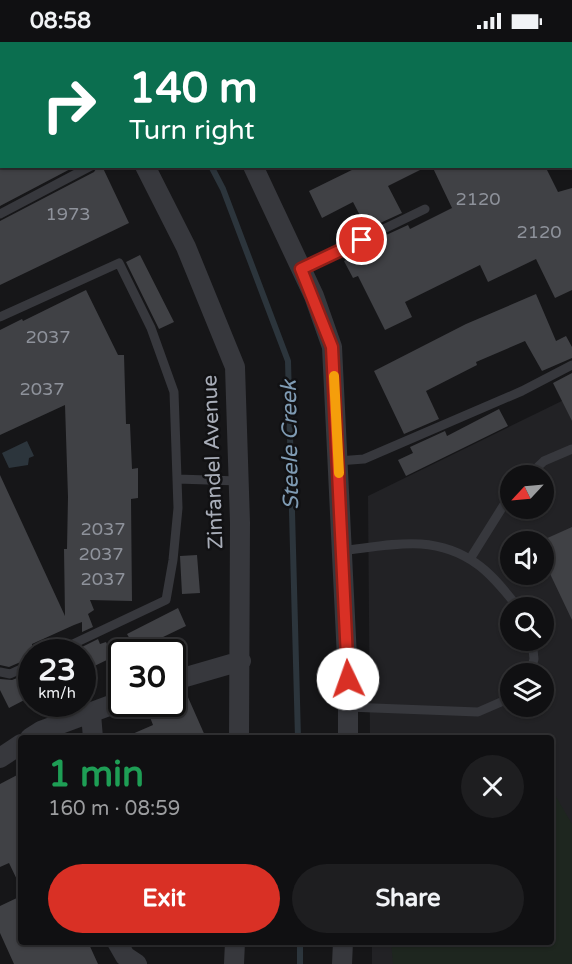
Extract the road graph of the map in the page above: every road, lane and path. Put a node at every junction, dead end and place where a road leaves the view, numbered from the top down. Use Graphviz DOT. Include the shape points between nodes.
graph roads {
  1 [pos="87,168"];
  2 [pos="146,168"];
  3 [pos="254,168"];
  4 [pos="424,210"];
  5 [pos="0,214"];
  6 [pos="301,269"];
  7 [pos="0,317"];
  8 [pos="572,365"];
  9 [pos="572,449"];
  10 [pos="338,461"];
  11 [pos="540,465"];
  12 [pos="177,479"];
  13 [pos="239,481"];
  14 [pos="500,511"];
  15 [pos="342,551"];
  16 [pos="470,559"];
  17 [pos="509,597"];
  18 [pos="84,639"];
  19 [pos="241,661"];
  20 [pos="18,670"];
  21 [pos="0,672"];
  22 [pos="186,677"];
  23 [pos="500,702"];
  24 [pos="348,707"];
  25 [pos="82,717"];
  26 [pos="91,717"];
  27 [pos="34,735"];
  28 [pos="93,735"];
  29 [pos="239,735"];
  30 [pos="348,735"];
  31 [pos="18,746"];
  32 [pos="0,758"];
  33 [pos="119,945"];
  34 [pos="235,945"];
  35 [pos="343,945"];
  36 [pos="137,964"];
  37 [pos="234,964"];
  38 [pos="342,964"];
  1 -- 5 [label="lane"];
  2 -- 13 [label="street, Zinfandel Avenue" via="186,247 235,367"];
  3 -- 6 [label="street"];
  4 -- 6 [label="lane"];
  6 -- 10 [label="street" via="332,347"];
  7 -- 12 [label="lane" via="119,263 151,328 174,392"];
  8 -- 10 [label="lane" via="522,392 364,459"];
  9 -- 11 [label="lane"];
  10 -- 15 [label="street"];
  12 -- 13 [label="lane"];
  12 -- 18 [label="lane" via="178,508 166,600"];
  13 -- 19 [label="street, Zinfandel Avenue"];
  14 -- 16 [label="lane"];
  15 -- 16 [label="lane" via="408,542 444,545"];
  15 -- 24 [label="street"];
  16 -- 17 [label="lane"];
  19 -- 22 [label="street"];
  19 -- 29 [label="street, Zinfandel Avenue"];
  20 -- 21 [label="lane"];
  23 -- 24 [label="lane" via="478,712"];
  24 -- 30 [label="street"];
  25 -- 27 [label="street"];
  26 -- 28 [label="street"];
  31 -- 32 [label="street"];
  33 -- 36 [label="street" via="125,956"];
  34 -- 37 [label="street"];
  35 -- 38 [label="street"];
}
